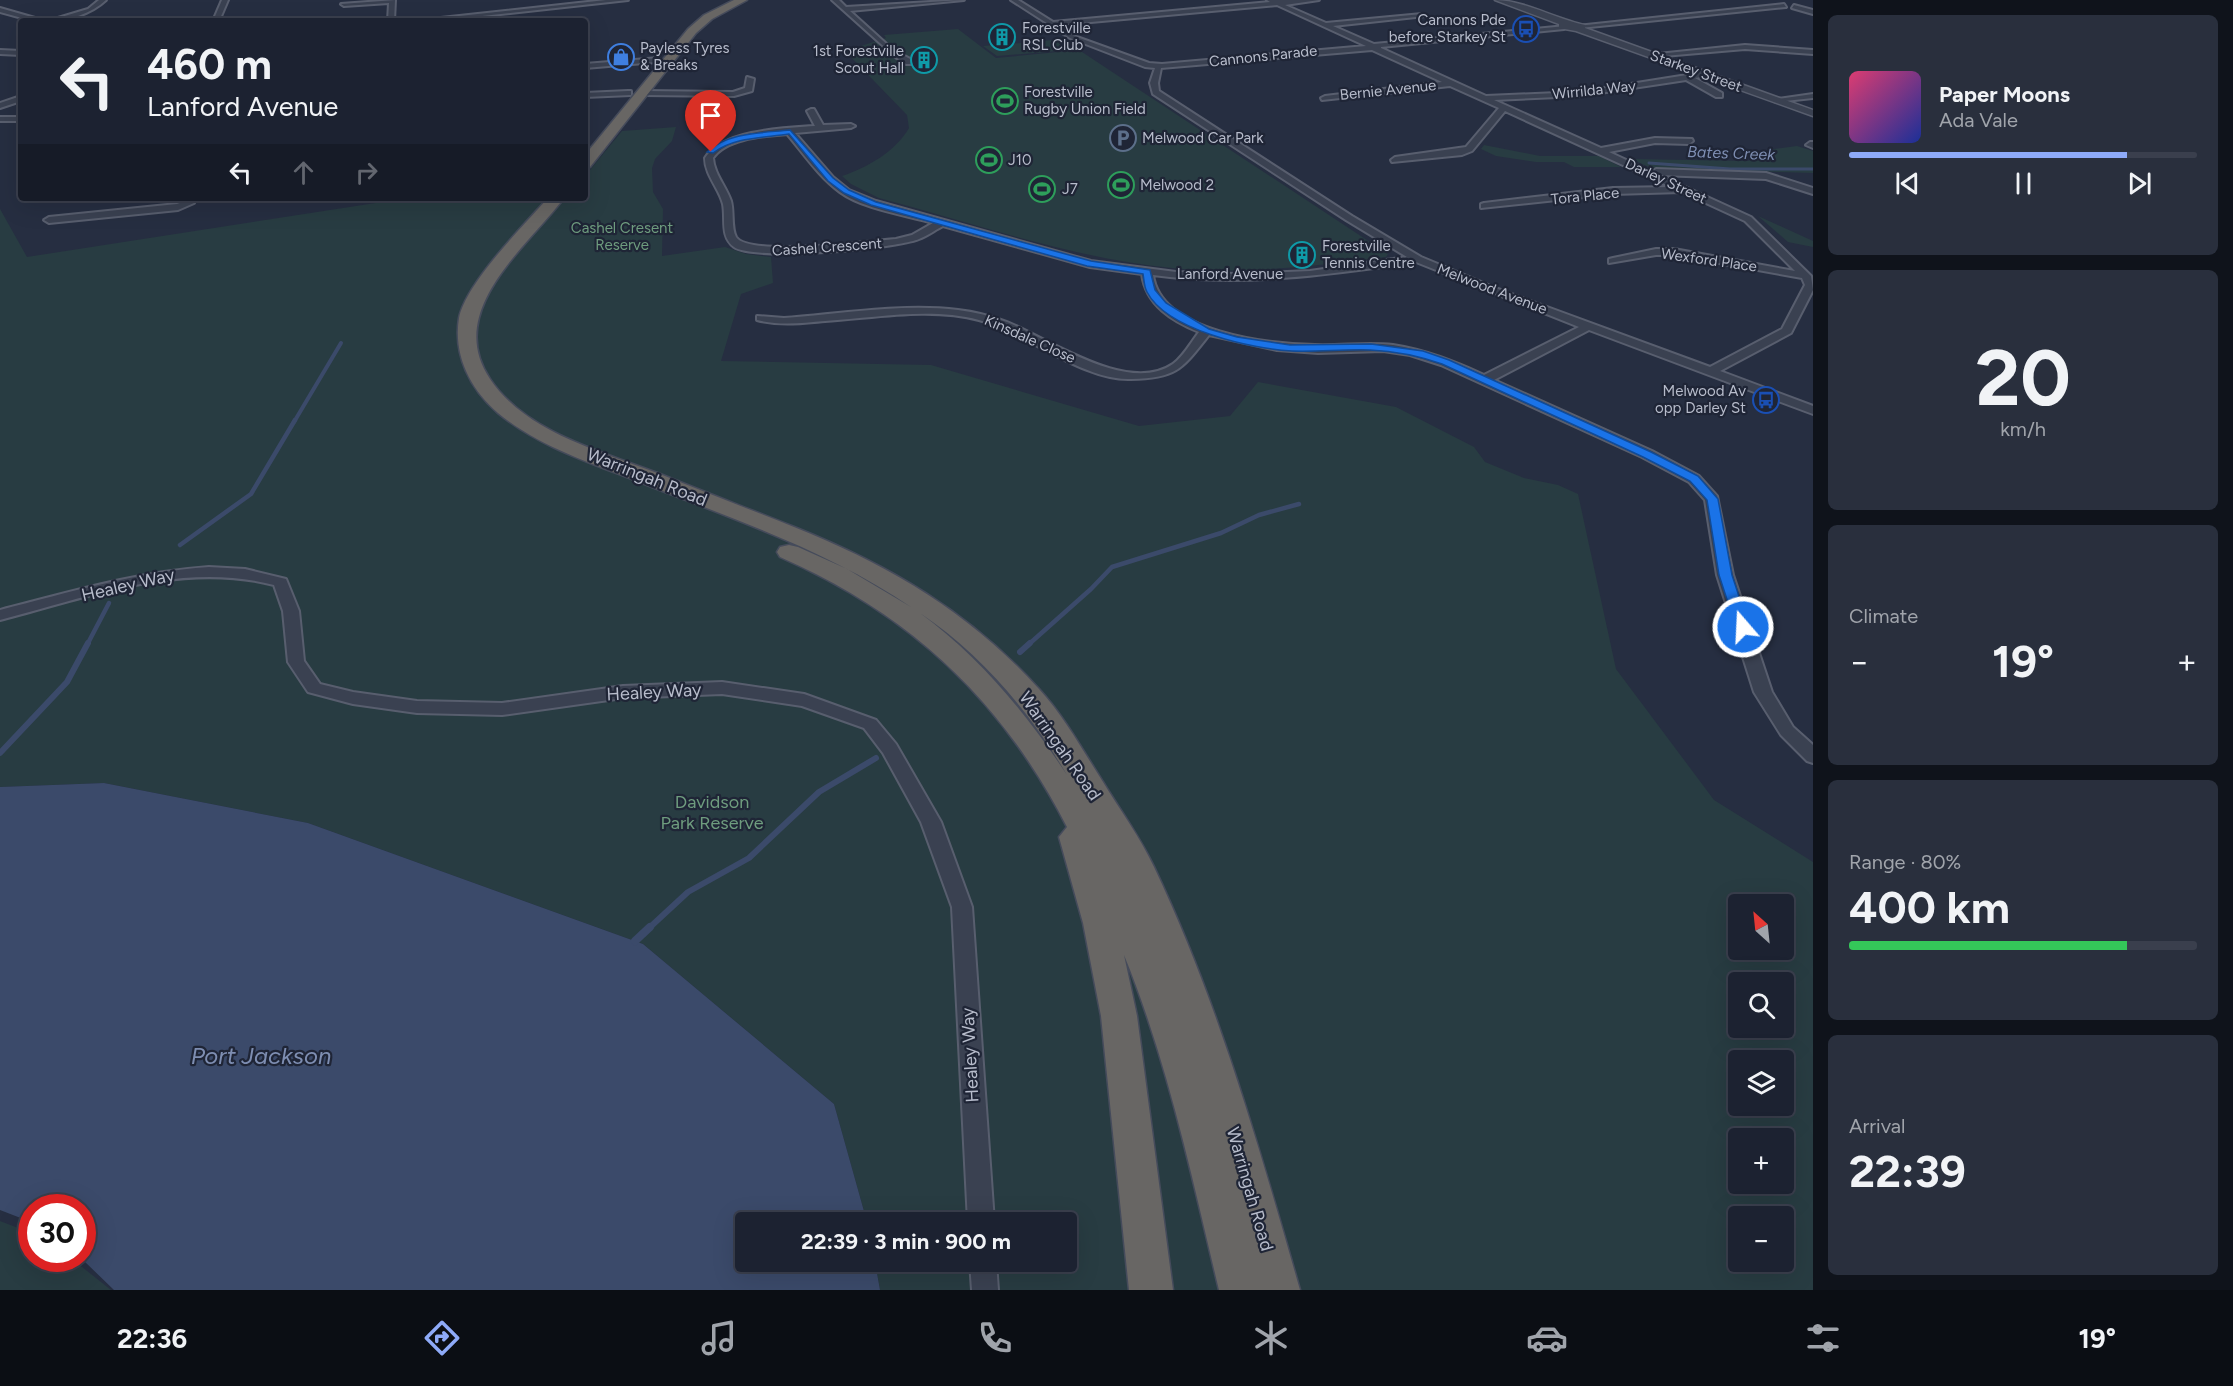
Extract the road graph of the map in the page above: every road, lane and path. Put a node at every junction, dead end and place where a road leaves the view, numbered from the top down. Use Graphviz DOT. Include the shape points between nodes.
graph roads {
  1 [pos="103,0"];
  2 [pos="225,0"];
  3 [pos="536,0"];
  4 [pos="626,0"];
  5 [pos="728,0"];
  6 [pos="742,0"];
  7 [pos="835,0"];
  8 [pos="961,0"];
  9 [pos="1014,0"];
  10 [pos="1270,0"];
  11 [pos="1316,0"];
  12 [pos="1500,0"];
  13 [pos="1770,0"];
  14 [pos="392,1"];
  15 [pos="1813,3"];
  16 [pos="344,4"];
  17 [pos="1278,4"];
  18 [pos="1784,5"];
  19 [pos="1794,6"];
  20 [pos="539,9"];
  21 [pos="846,9"];
  22 [pos="0,10"];
  23 [pos="506,12"];
  24 [pos="1813,12"];
  25 [pos="1422,16"];
  26 [pos="29,18"];
  27 [pos="62,18"];
  28 [pos="217,18"];
  29 [pos="391,18"];
  30 [pos="447,18"];
  31 [pos="508,18"];
  32 [pos="1050,24"];
  33 [pos="1325,25"];
  34 [pos="1565,26"];
  35 [pos="1579,27"];
  36 [pos="1370,46"];
  37 [pos="0,52"];
  38 [pos="1813,52"];
  39 [pos="18,53"];
  40 [pos="1652,55"];
  41 [pos="656,60"];
  42 [pos="909,62"];
  43 [pos="588,66"];
  44 [pos="1160,68"];
  45 [pos="1703,74"];
  46 [pos="1686,77"];
  47 [pos="750,79"];
  48 [pos="1452,83"];
  49 [pos="628,93"];
  50 [pos="643,93"];
  51 [pos="588,95"];
  52 [pos="1719,95"];
  53 [pos="1813,96"];
  54 [pos="1325,98"];
  55 [pos="1485,98"];
  56 [pos="18,99"];
  57 [pos="1776,100"];
  58 [pos="0,106"];
  59 [pos="1504,107"];
  60 [pos="811,111"];
  61 [pos="1813,113"];
  62 [pos="0,119"];
  63 [pos="18,119"];
  64 [pos="851,126"];
  65 [pos="821,128"];
  66 [pos="790,132"];
  67 [pos="588,141"];
  68 [pos="1689,141"];
  69 [pos="1600,151"];
  70 [pos="588,160"];
  71 [pos="1395,160"];
  72 [pos="1646,171"];
  73 [pos="1686,190"];
  74 [pos="1813,191"];
  75 [pos="189,201"];
  76 [pos="539,201"];
  77 [pos="554,201"];
  78 [pos="1484,206"];
  79 [pos="49,220"];
  80 [pos="942,222"];
  81 [pos="1418,259"];
  82 [pos="1613,261"];
  83 [pos="1147,272"];
  84 [pos="1806,276"];
  85 [pos="1810,295"];
  86 [pos="761,318"];
  87 [pos="1589,326"];
  88 [pos="1206,331"];
  89 [pos="1710,372"];
  90 [pos="1485,380"];
  91 [pos="1813,410"];
  92 [pos="0,615"];
  93 [pos="1813,756"];
  94 [pos="1061,790"];
  95 [pos="980,1212"];
  96 [pos="984,1272"];
  97 [pos="985,1290"];
  98 [pos="1151,1290"];
  99 [pos="1241,1290"];
  100 [pos="1278,1290"];
  1 -- 27 [label="street" via="90,10"];
  2 -- 28 [label="street"];
  3 -- 20 [label="street"];
  4 -- 20 [label="street"];
  5 -- 41 [label="highway" via="687,24"];
  6 -- 50 [label="highway" via="698,25"];
  7 -- 21 [label="street"];
  8 -- 21 [label="street"];
  9 -- 32 [label="street"];
  10 -- 17 [label="street, Darley Street"];
  11 -- 17 [label="street"];
  12 -- 34 [label="street"];
  13 -- 18 [label="street"];
  14 -- 16 [label="street"];
  14 -- 29 [label="street"];
  15 -- 19 [label="street"];
  17 -- 32 [label="street"];
  17 -- 33 [label="street, Darley Street"];
  18 -- 19 [label="street"];
  18 -- 35 [label="street"];
  19 -- 24 [label="street"];
  20 -- 23 [label="street"];
  21 -- 42 [label="street"];
  22 -- 26 [label="street"];
  23 -- 30 [label="street"];
  23 -- 31 [label="street"];
  25 -- 33 [label="street"];
  32 -- 44 [label="street" via="1072,37 1148,65 1144,67"];
  33 -- 36 [label="street, Darley Street"];
  34 -- 35 [label="street, Starkey Street"];
  34 -- 36 [label="street, Cannons Parade"];
  35 -- 40 [label="street, Starkey Street"];
  36 -- 44 [label="street, Cannons Parade"];
  36 -- 48 [label="street, Darley Street"];
  37 -- 39 [label="street"];
  38 -- 40 [label="street" via="1735,47"];
  40 -- 45 [label="street, Starkey Street"];
  41 -- 43 [label="street"];
  41 -- 49 [label="highway"];
  44 -- 81 [label="street, Melwood Avenue" via="1154,81 1156,92"];
  45 -- 46 [label="street, Wirrilda Way"];
  45 -- 57 [label="street, Starkey Street"];
  46 -- 52 [label="street, Starkey Street"];
  46 -- 55 [label="street, Wirrilda Way" via="1580,94"];
  47 -- 50 [label="street" via="749,89 734,94"];
  48 -- 54 [label="street, Bernie Avenue"];
  48 -- 55 [label="street, Darley Street"];
  49 -- 50 [label="highway"];
  49 -- 51 [label="street"];
  49 -- 67 [label="highway"];
  50 -- 70 [label="highway"];
  53 -- 57 [label="street"];
  55 -- 59 [label="street, Darley Street"];
  56 -- 58 [label="street"];
  57 -- 61 [label="street, Starkey Street"];
  59 -- 69 [label="street, Darley Street"];
  59 -- 71 [label="street" via="1469,149"];
  60 -- 65 [label="street"];
  62 -- 63 [label="street"];
  64 -- 65 [label="street, Cashel Crescent"];
  65 -- 66 [label="street, Cashel Crescent"];
  66 -- 80 [label="street, Lanford Avenue" via="846,192"];
  66 -- 80 [label="street, Cashel Crescent" via="733,140 711,152 708,160 727,201 730,237 740,246 779,251 896,242 916,237"];
  68 -- 69 [label="street" via="1655,138"];
  69 -- 72 [label="street, Darley Street"];
  72 -- 73 [label="street, Darley Street"];
  72 -- 74 [label="street" via="1766,176"];
  73 -- 78 [label="street, Tora Place" via="1613,191"];
  73 -- 84 [label="street, Darley Street" via="1748,219"];
  75 -- 79 [label="street" via="178,207"];
  76 -- 94 [label="highway, Warringah Road" via="467,288 451,324 454,366 479,407 536,449 814,562 868,591 916,623 969,668 1003,705"];
  77 -- 100 [label="highway, Warringah Road" via="485,285 469,314 467,342 472,366 486,389 527,426 558,442 833,551 883,576 977,644 1030,697 1070,754 1138,867 1183,979 1234,1130"];
  80 -- 83 [label="street, Lanford Avenue" via="1090,264"];
  81 -- 83 [label="street, Lanford Avenue" via="1310,274 1247,277"];
  81 -- 87 [label="street, Melwood Avenue"];
  82 -- 84 [label="street, Wexford Place" via="1674,252"];
  83 -- 88 [label="street" via="1151,291 1162,305"];
  84 -- 85 [label="street"];
  85 -- 89 [label="street" via="1787,331"];
  86 -- 88 [label="street, Kinsdale Close" via="784,321 922,311 964,314 1004,325 1101,371 1128,376 1159,374 1178,366"];
  87 -- 89 [label="street, Melwood Avenue"];
  87 -- 90 [label="street"];
  88 -- 90 [label="street" via="1290,348 1401,349 1445,362"];
  89 -- 91 [label="street, Melwood Avenue"];
  90 -- 93 [label="street" via="1694,479 1712,499 1725,575 1763,692 1787,731"];
  92 -- 95 [label="street, Healey Way" via="131,580 183,573 242,573 281,582 291,611 296,662 314,688 353,698 417,707 502,709 622,692 722,688 804,700 870,724 890,749 932,822 962,908"];
  94 -- 98 [label="highway" via="1100,922 1119,1016"];
  94 -- 99 [label="highway, Warringah Road" via="1106,871 1137,940 1185,1084"];
  96 -- 97 [label="street"];
}
